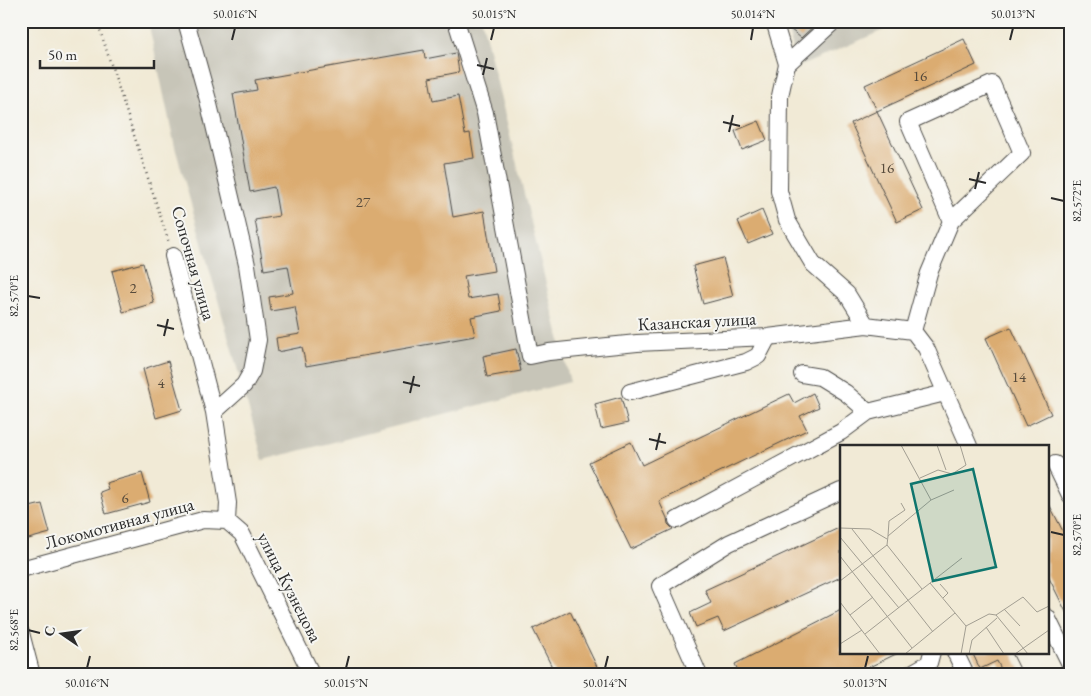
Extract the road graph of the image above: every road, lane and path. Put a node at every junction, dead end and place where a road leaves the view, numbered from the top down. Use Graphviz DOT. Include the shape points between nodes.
graph roads {
  1 [pos="97,21"];
  2 [pos="186,21"];
  3 [pos="456,21"];
  4 [pos="774,21"];
  5 [pos="834,21"];
  6 [pos="787,64"];
  7 [pos="951,221"];
  8 [pos="173,256"];
  9 [pos="866,324"];
  10 [pos="913,331"];
  11 [pos="768,337"];
  12 [pos="802,374"];
  13 [pos="630,392"];
  14 [pos="945,394"];
  15 [pos="214,412"];
  16 [pos="868,412"];
  17 [pos="969,445"];
  18 [pos="1055,464"];
  19 [pos="840,491"];
  20 [pos="1070,495"];
  21 [pos="677,520"];
  22 [pos="227,521"];
  23 [pos="21,569"];
  24 [pos="1048,619"];
  25 [pos="21,633"];
  26 [pos="931,654"];
  27 [pos="956,654"];
  28 [pos="1070,664"];
  29 [pos="32,675"];
  30 [pos="312,675"];
  31 [pos="698,675"];
  32 [pos="908,675"];
  33 [pos="966,675"];
  1 -- 8 [label="path, Сопочная улица"];
  2 -- 15 [label="street" via="247,265 258,340 252,371 244,385"];
  3 -- 11 [label="street, Казанская улица" via="485,113 530,356 637,343"];
  4 -- 6 [label="street"];
  5 -- 6 [label="street"];
  6 -- 9 [label="street" via="780,96 779,191 787,220 812,264 847,294"];
  7 -- 7 [label="street" via="908,122 992,84 1022,153"];
  7 -- 10 [label="street" via="929,273"];
  8 -- 15 [label="street, Сопочная улица"];
  9 -- 10 [label="street, Казанская улица"];
  9 -- 11 [label="street, Казанская улица"];
  10 -- 14 [label="street" via="926,348"];
  11 -- 13 [label="street" via="758,356 746,362"];
  12 -- 16 [label="street" via="820,377"];
  14 -- 16 [label="street"];
  14 -- 17 [label="street"];
  15 -- 22 [label="street, Сопочная улица" via="228,503"];
  16 -- 21 [label="street" via="841,432"];
  18 -- 20 [label="street"];
  19 -- 31 [label="street" via="730,543 660,586"];
  22 -- 23 [label="street, Локомотивная улица" via="204,520"];
  22 -- 30 [label="street, улица Кузнецова" via="242,534"];
  24 -- 28 [label="street"];
  25 -- 29 [label="street"];
  26 -- 32 [label="street" via="929,663"];
  27 -- 33 [label="street"];
}
